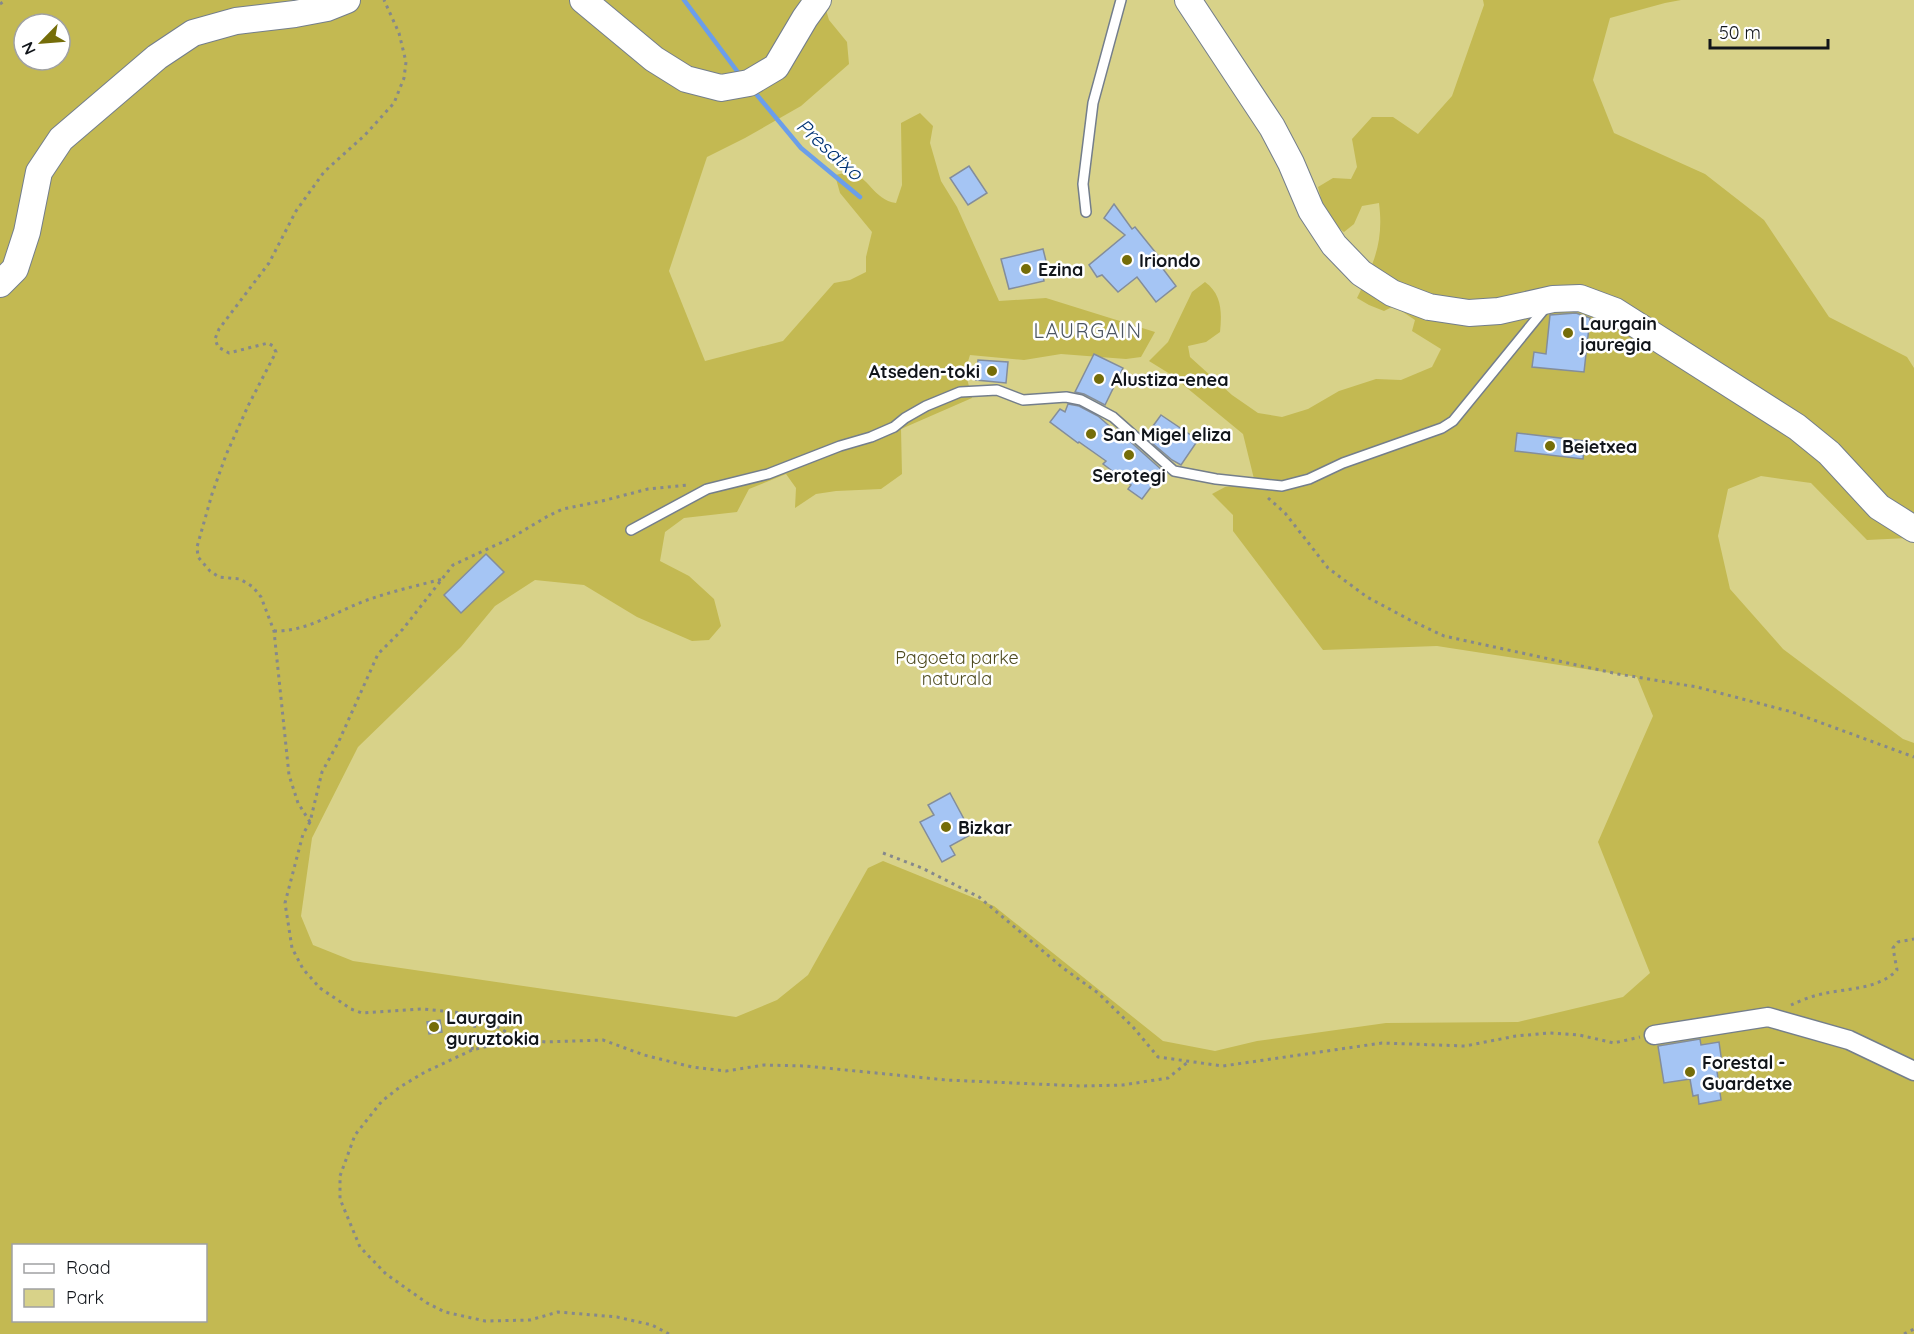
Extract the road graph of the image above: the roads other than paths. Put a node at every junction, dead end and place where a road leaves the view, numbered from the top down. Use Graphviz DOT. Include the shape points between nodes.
graph roads {
  1 [pos="347,0"];
  2 [pos="583,0"];
  3 [pos="818,0"];
  4 [pos="1121,0"];
  5 [pos="1188,0"];
  6 [pos="1086,212"];
  7 [pos="0,284"];
  8 [pos="1553,299"];
  9 [pos="1914,529"];
  10 [pos="631,530"];
  11 [pos="1654,1035"];
  12 [pos="1914,1071"];
  1 -- 7 [label="main road" via="327,8 236,21 193,33 158,57 61,139 39,172 15,269"];
  2 -- 3 [label="main road" via="654,59 686,79 721,88 749,83 776,68"];
  4 -- 6 [label="lane" via="1093,103 1083,184"];
  5 -- 8 [label="main road" via="1272,127 1311,210 1334,245 1361,273 1392,293 1419,304 1469,313"];
  8 -- 9 [label="main road" via="1580,298 1615,310 1672,345 1797,427 1829,453 1879,507"];
  8 -- 10 [label="lane" via="1453,421 1309,479 1282,486 1174,471 1113,417 1081,400 1023,400 997,390 960,392 871,436 768,474 707,489"];
  11 -- 12 [label="street" via="1768,1017 1850,1040"];
}
